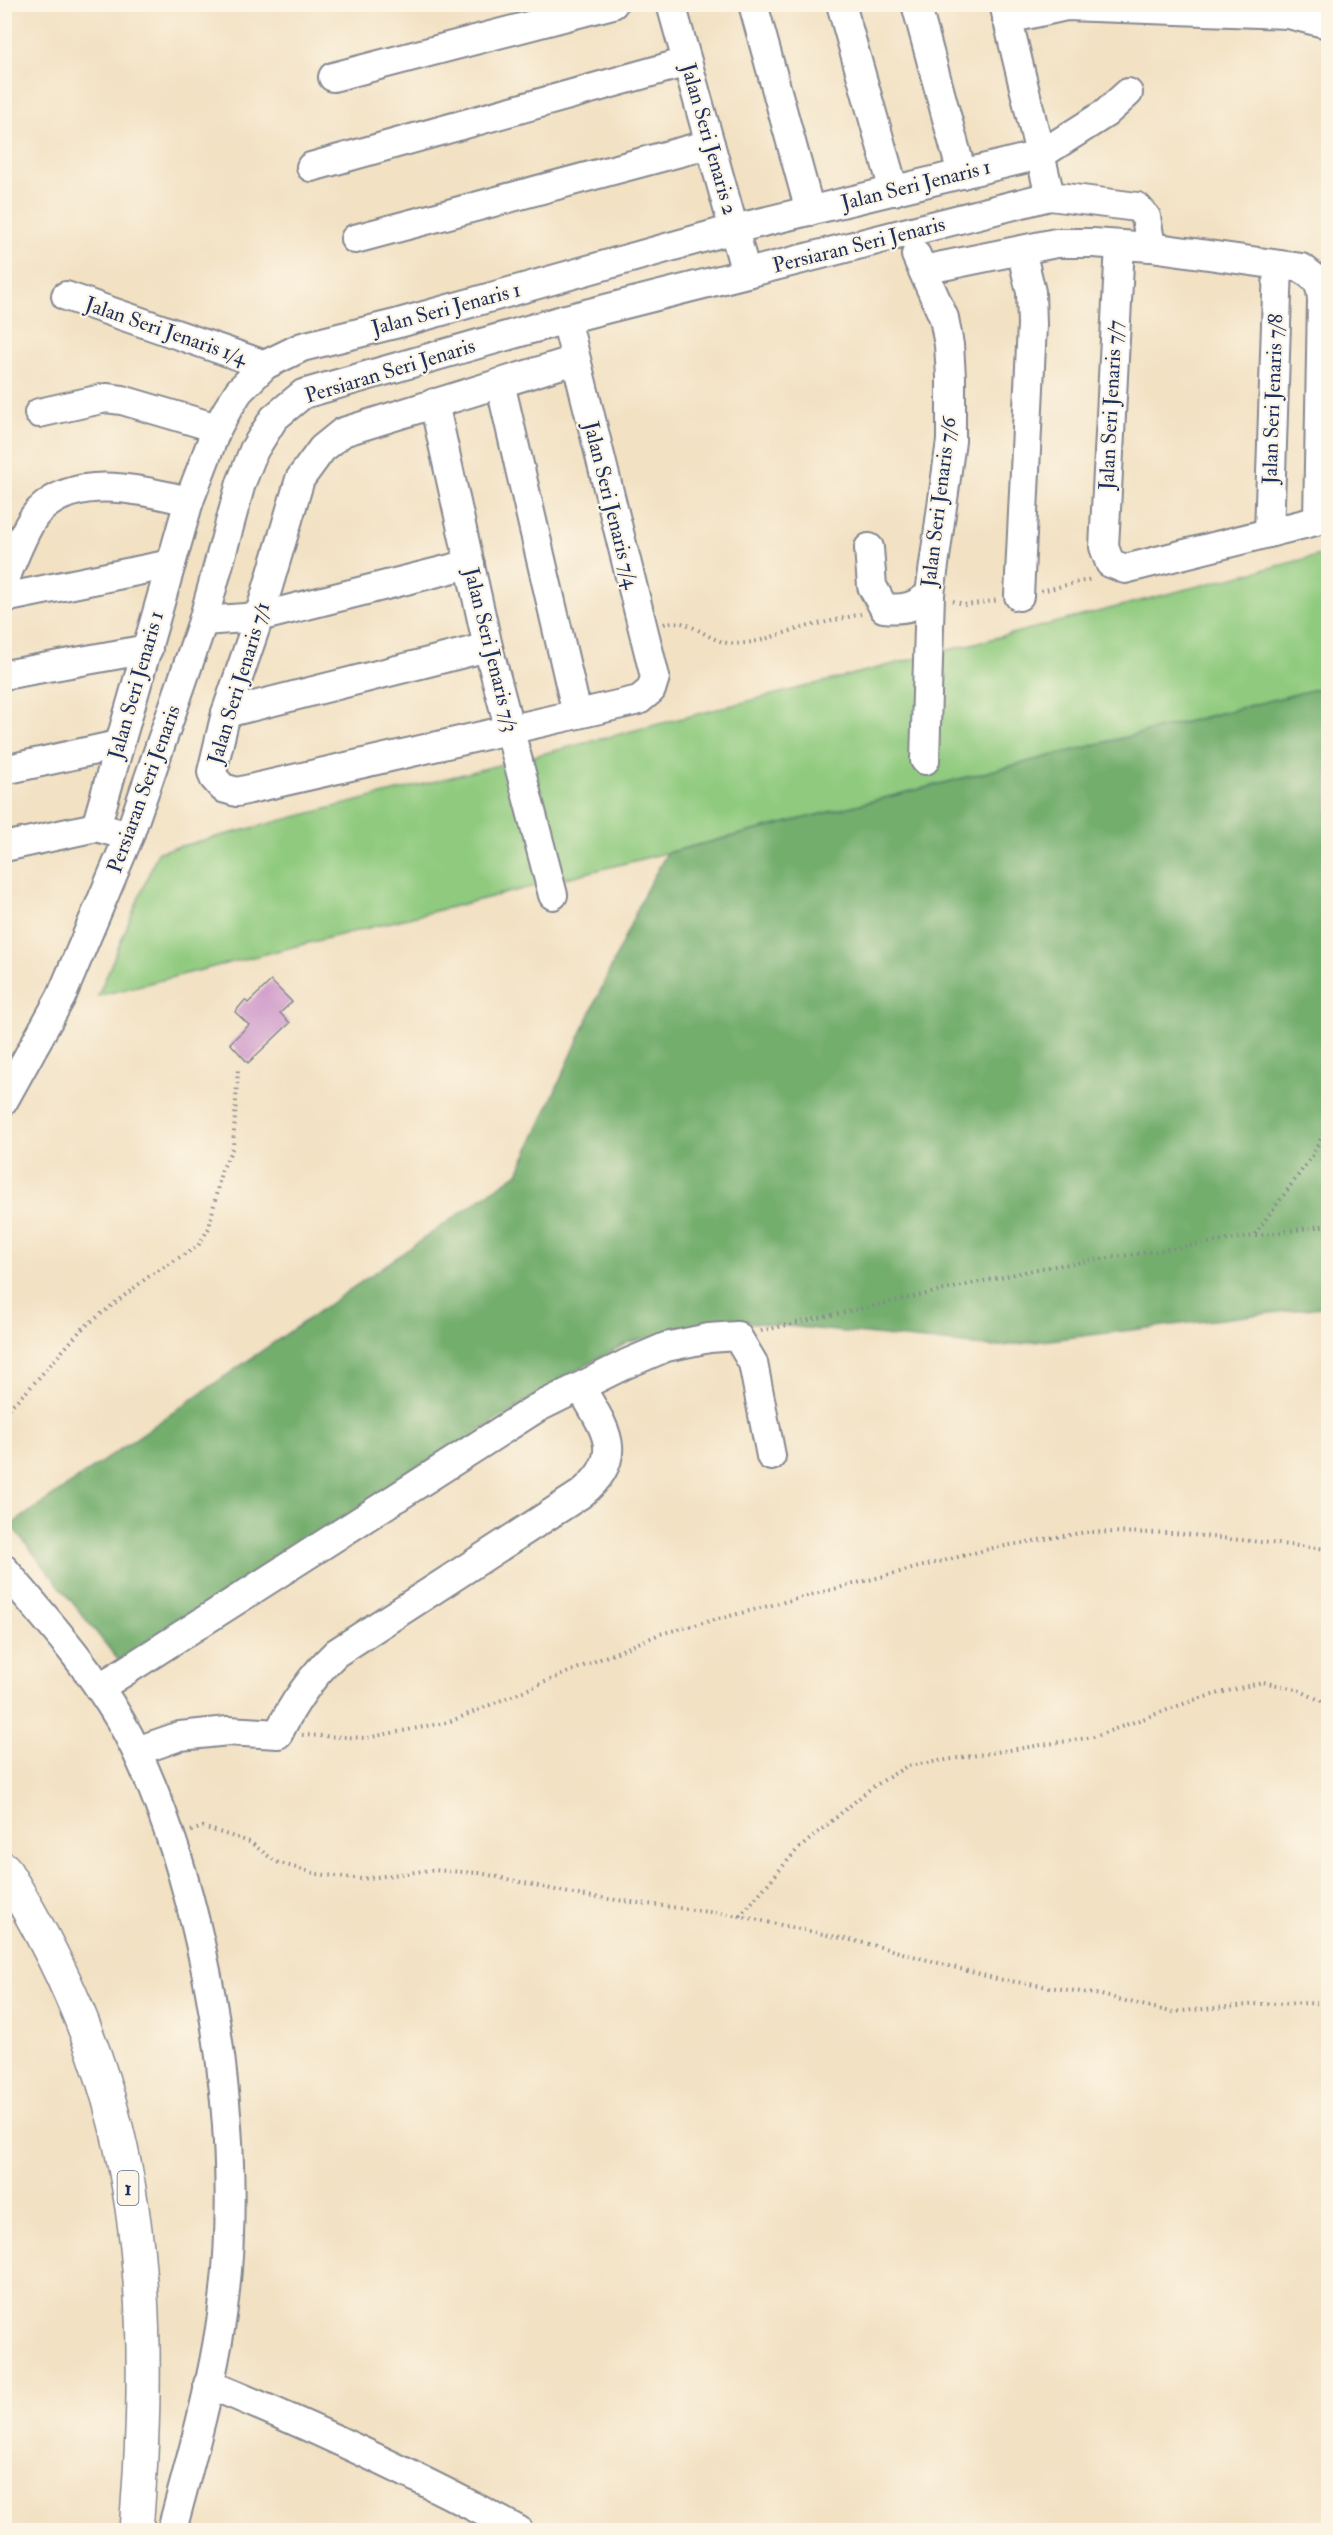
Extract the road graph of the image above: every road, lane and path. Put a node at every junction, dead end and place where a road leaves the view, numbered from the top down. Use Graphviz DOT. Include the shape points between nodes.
graph roads {
  1 [pos="613,4"];
  2 [pos="671,4"];
  3 [pos="753,4"];
  4 [pos="841,4"];
  5 [pos="916,4"];
  6 [pos="1005,12"];
  7 [pos="1329,24"];
  8 [pos="687,62"];
  9 [pos="333,76"];
  10 [pos="1128,93"];
  11 [pos="710,144"];
  12 [pos="1040,155"];
  13 [pos="311,167"];
  14 [pos="962,174"];
  15 [pos="894,191"];
  16 [pos="1050,196"];
  17 [pos="810,211"];
  18 [pos="734,230"];
  19 [pos="907,234"];
  20 [pos="355,239"];
  21 [pos="1120,245"];
  22 [pos="1151,247"];
  23 [pos="1021,250"];
  24 [pos="1278,265"];
  25 [pos="923,270"];
  26 [pos="746,273"];
  27 [pos="66,296"];
  28 [pos="566,319"];
  29 [pos="399,323"];
  30 [pos="575,360"];
  31 [pos="407,363"];
  32 [pos="265,365"];
  33 [pos="500,383"];
  34 [pos="434,403"];
  35 [pos="39,413"];
  36 [pos="218,428"];
  37 [pos="189,501"];
  38 [pos="1323,519"];
  39 [pos="1269,533"];
  40 [pos="869,548"];
  41 [pos="171,564"];
  42 [pos="470,564"];
  43 [pos="4,581"];
  44 [pos="930,594"];
  45 [pos="1019,596"];
  46 [pos="4,597"];
  47 [pos="885,608"];
  48 [pos="259,617"];
  49 [pos="203,621"];
  50 [pos="643,631"];
  51 [pos="488,647"];
  52 [pos="148,649"];
  53 [pos="4,675"];
  54 [pos="651,690"];
  55 [pos="226,713"];
  56 [pos="577,714"];
  57 [pos="510,729"];
  58 [pos="118,745"];
  59 [pos="925,760"];
  60 [pos="4,770"];
  61 [pos="96,827"];
  62 [pos="129,837"];
  63 [pos="4,847"];
  64 [pos="553,896"];
  65 [pos="238,1070"];
  66 [pos="4,1100"];
  67 [pos="1329,1123"];
  68 [pos="1329,1225"];
  69 [pos="1255,1235"];
  70 [pos="737,1336"];
  71 [pos="581,1388"];
  72 [pos="4,1412"];
  73 [pos="771,1456"];
  74 [pos="1329,1549"];
  75 [pos="4,1569"];
  76 [pos="99,1688"];
  77 [pos="1329,1704"];
  78 [pos="278,1734"];
  79 [pos="137,1751"];
  80 [pos="171,1837"];
  81 [pos="4,1869"];
  82 [pos="740,1916"];
  83 [pos="1329,2003"];
  84 [pos="208,2385"];
  85 [pos="136,2530"];
  86 [pos="172,2530"];
  87 [pos="518,2530"];
  1 -- 9 [label="street"];
  2 -- 8 [label="street, Jalan Seri Jenaris 2"];
  3 -- 17 [label="street"];
  4 -- 15 [label="street"];
  5 -- 14 [label="street"];
  6 -- 7 [label="street" via="1066,6 1288,14"];
  6 -- 12 [label="street"];
  8 -- 11 [label="street, Jalan Seri Jenaris 2"];
  8 -- 13 [label="street"];
  10 -- 12 [label="street, Jalan Seri Jenaris 1" via="1106,113"];
  11 -- 18 [label="street, Jalan Seri Jenaris 2"];
  11 -- 20 [label="street"];
  12 -- 14 [label="street, Jalan Seri Jenaris 1"];
  12 -- 16 [label="street"];
  14 -- 15 [label="street, Jalan Seri Jenaris 1"];
  15 -- 17 [label="street, Jalan Seri Jenaris 1"];
  16 -- 19 [label="street, Persiaran Seri Jenaris"];
  16 -- 22 [label="street" via="1137,207 1146,217"];
  17 -- 18 [label="street, Jalan Seri Jenaris 1"];
  18 -- 26 [label="street, Jalan Seri Jenaris 2"];
  18 -- 29 [label="street, Jalan Seri Jenaris 1"];
  19 -- 25 [label="street, Jalan Seri Jenaris 7/6"];
  19 -- 26 [label="street, Persiaran Seri Jenaris"];
  21 -- 22 [label="street"];
  21 -- 23 [label="street" via="1056,243"];
  21 -- 39 [label="street, Jalan Seri Jenaris 7/7" via="1104,547 1110,563 1125,569"];
  22 -- 24 [label="street"];
  23 -- 25 [label="street"];
  23 -- 45 [label="street" via="1031,292 1032,325"];
  24 -- 38 [label="street" via="1302,268 1317,279 1321,290"];
  24 -- 39 [label="street, Jalan Seri Jenaris 7/8"];
  25 -- 44 [label="street, Jalan Seri Jenaris 7/6" via="944,318 951,377 951,441"];
  26 -- 28 [label="street, Persiaran Seri Jenaris"];
  27 -- 32 [label="street, Jalan Seri Jenaris 1/4"];
  28 -- 30 [label="street, Jalan Seri Jenaris 7/4"];
  28 -- 31 [label="street, Persiaran Seri Jenaris"];
  29 -- 31 [label="street"];
  29 -- 32 [label="street, Jalan Seri Jenaris 1" via="302,347"];
  30 -- 33 [label="street, Jalan Seri Jenaris 7/1"];
  30 -- 50 [label="street, Jalan Seri Jenaris 7/4"];
  31 -- 49 [label="street, Persiaran Seri Jenaris" via="303,394 274,418 254,450 241,483"];
  32 -- 36 [label="street, Jalan Seri Jenaris 1" via="239,391"];
  33 -- 34 [label="street, Jalan Seri Jenaris 7/1"];
  33 -- 56 [label="street"];
  34 -- 42 [label="street, Jalan Seri Jenaris 7/3"];
  34 -- 48 [label="street, Jalan Seri Jenaris 7/1" via="344,432 322,450 300,479"];
  35 -- 36 [label="street" via="106,398"];
  36 -- 37 [label="street, Jalan Seri Jenaris 1"];
  37 -- 41 [label="street, Jalan Seri Jenaris 1"];
  37 -- 43 [label="street" via="138,490 95,489 52,501 38,511"];
  38 -- 39 [label="street"];
  40 -- 47 [label="street" via="872,586"];
  41 -- 46 [label="street"];
  41 -- 52 [label="street, Jalan Seri Jenaris 1"];
  42 -- 48 [label="street"];
  42 -- 51 [label="street, Jalan Seri Jenaris 7/3"];
  44 -- 47 [label="street, Jalan Seri Jenaris 7/6" via="917,606 902,610"];
  44 -- 59 [label="street"];
  47 -- 50 [label="path" via="728,644 690,625 671,621"];
  48 -- 49 [label="street"];
  48 -- 55 [label="street, Jalan Seri Jenaris 7/1"];
  49 -- 62 [label="street, Persiaran Seri Jenaris"];
  50 -- 54 [label="street, Jalan Seri Jenaris 7/4" via="655,677"];
  51 -- 55 [label="street"];
  51 -- 57 [label="street, Jalan Seri Jenaris 7/3"];
  52 -- 53 [label="street"];
  52 -- 58 [label="street, Jalan Seri Jenaris 1"];
  54 -- 56 [label="street, Jalan Seri Jenaris 7/1" via="639,700"];
  55 -- 57 [label="street, Jalan Seri Jenaris 7/1" via="212,772 223,788 237,792"];
  56 -- 57 [label="street, Jalan Seri Jenaris 7/1"];
  57 -- 64 [label="street, Jalan Seri Jenaris 7/3"];
  58 -- 60 [label="street"];
  58 -- 61 [label="street, Jalan Seri Jenaris 1"];
  61 -- 62 [label="street"];
  61 -- 63 [label="street"];
  62 -- 66 [label="street, Persiaran Seri Jenaris" via="61,997"];
  65 -- 72 [label="path" via="233,1147 221,1172 209,1228 198,1246 148,1277 82,1329"];
  67 -- 69 [label="path" via="1314,1155"];
  68 -- 69 [label="path"];
  69 -- 70 [label="path" via="1042,1268"];
  70 -- 71 [label="street" via="666,1347"];
  70 -- 73 [label="street" via="753,1363"];
  71 -- 76 [label="street" via="516,1421"];
  71 -- 78 [label="street" via="604,1427 608,1445 608,1463 598,1480 336,1653 285,1718"];
  74 -- 78 [label="path" via="1173,1533 1086,1532 993,1548 660,1634 449,1722 366,1738"];
  75 -- 76 [label="street"];
  76 -- 79 [label="street"];
  77 -- 82 [label="path" via="1296,1689 1263,1682 1197,1699 1094,1737 907,1766 871,1788 796,1851"];
  78 -- 79 [label="street" via="228,1731 180,1736"];
  79 -- 80 [label="street"];
  80 -- 82 [label="path" via="203,1827 249,1842 276,1862 317,1874 361,1879 431,1870 480,1873 578,1895"];
  80 -- 84 [label="street" via="192,1905 216,2023 226,2117 230,2211 225,2289 218,2346"];
  81 -- 85 [label="main road, 1" via="43,1937 73,2002 116,2127 133,2212 143,2398"];
  82 -- 83 [label="path" via="873,1945 997,1979 1101,1995 1171,2012"];
  84 -- 86 [label="street"];
  84 -- 87 [label="street" via="381,2460"];
}
